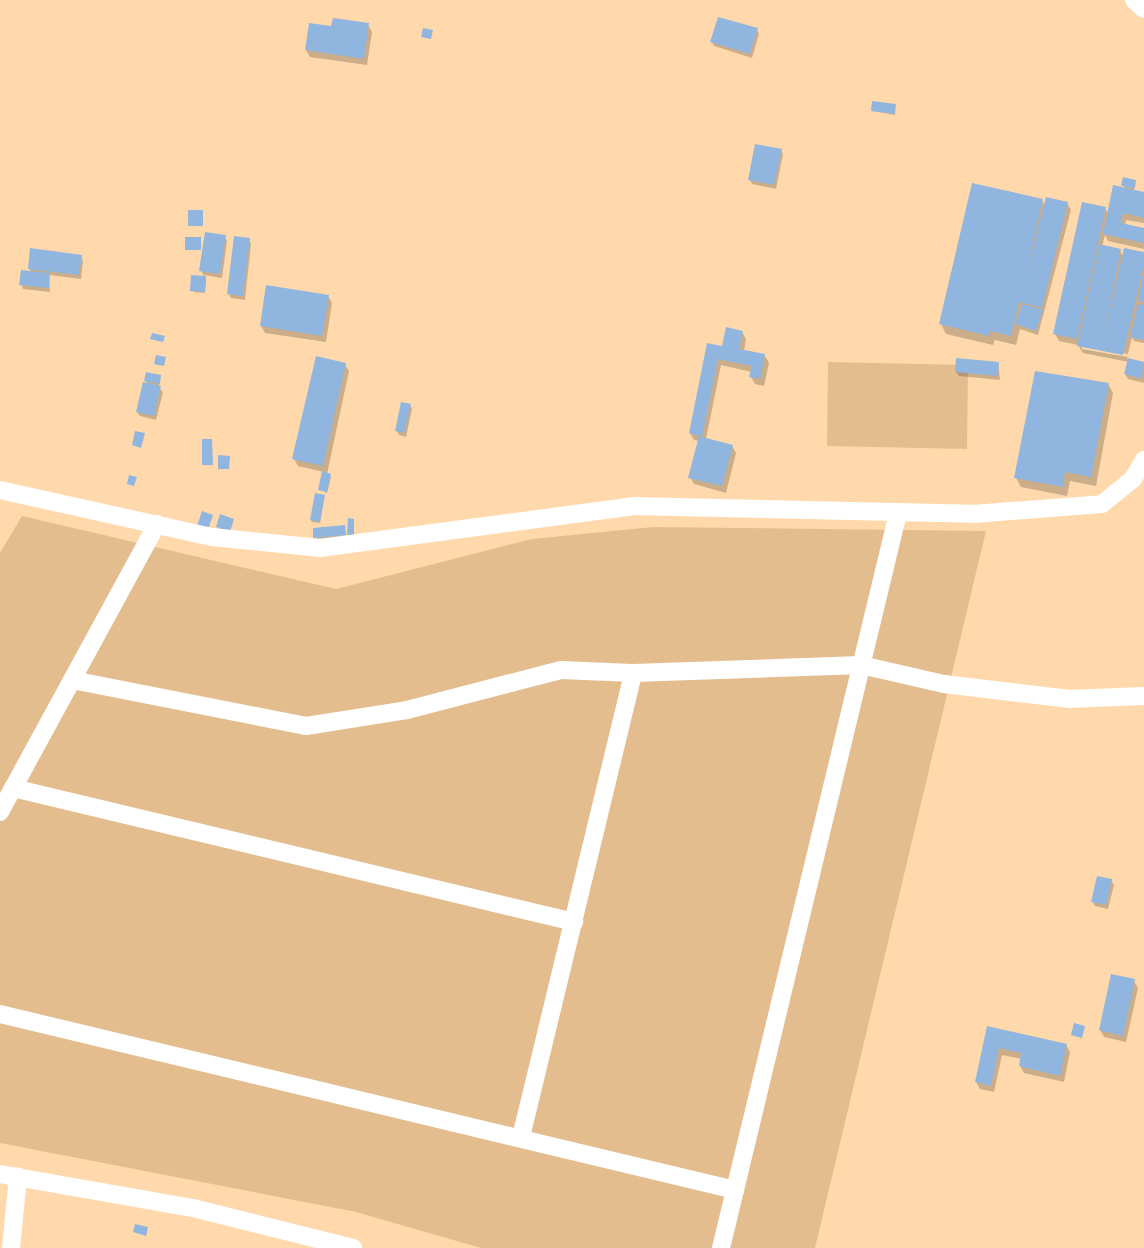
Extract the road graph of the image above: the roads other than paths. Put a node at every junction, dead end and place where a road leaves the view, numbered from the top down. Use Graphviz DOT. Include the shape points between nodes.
graph roads {
  1 [pos="1134,0"];
  2 [pos="1144,9"];
  3 [pos="1144,460"];
  4 [pos="5,490"];
  5 [pos="0,508"];
  6 [pos="898,513"];
  7 [pos="157,524"];
  8 [pos="861,665"];
  9 [pos="633,673"];
  10 [pos="72,680"];
  11 [pos="1144,696"];
  12 [pos="13,788"];
  13 [pos="0,812"];
  14 [pos="574,922"];
  15 [pos="0,1014"];
  16 [pos="521,1137"];
  17 [pos="9,1175"];
  18 [pos="735,1190"];
  19 [pos="11,1248"];
  20 [pos="351,1248"];
  21 [pos="721,1248"];
  1 -- 2 [label="street"];
  3 -- 6 [label="street" via="1133,479 1102,504 973,514"];
  4 -- 5 [label="street"];
  4 -- 7 [label="street"];
  6 -- 7 [label="street" via="633,506 320,548 212,537"];
  6 -- 8 [label="street"];
  7 -- 10 [label="street"];
  8 -- 9 [label="street"];
  8 -- 11 [label="street" via="944,684 1069,699"];
  8 -- 18 [label="street"];
  9 -- 10 [label="street" via="561,670 407,710 306,726"];
  9 -- 14 [label="street"];
  10 -- 12 [label="street"];
  12 -- 13 [label="street"];
  12 -- 14 [label="street"];
  14 -- 16 [label="street"];
  15 -- 16 [label="street"];
  16 -- 18 [label="street"];
  17 -- 19 [label="street"];
  17 -- 20 [label="street" via="193,1208"];
  18 -- 21 [label="street"];
}
